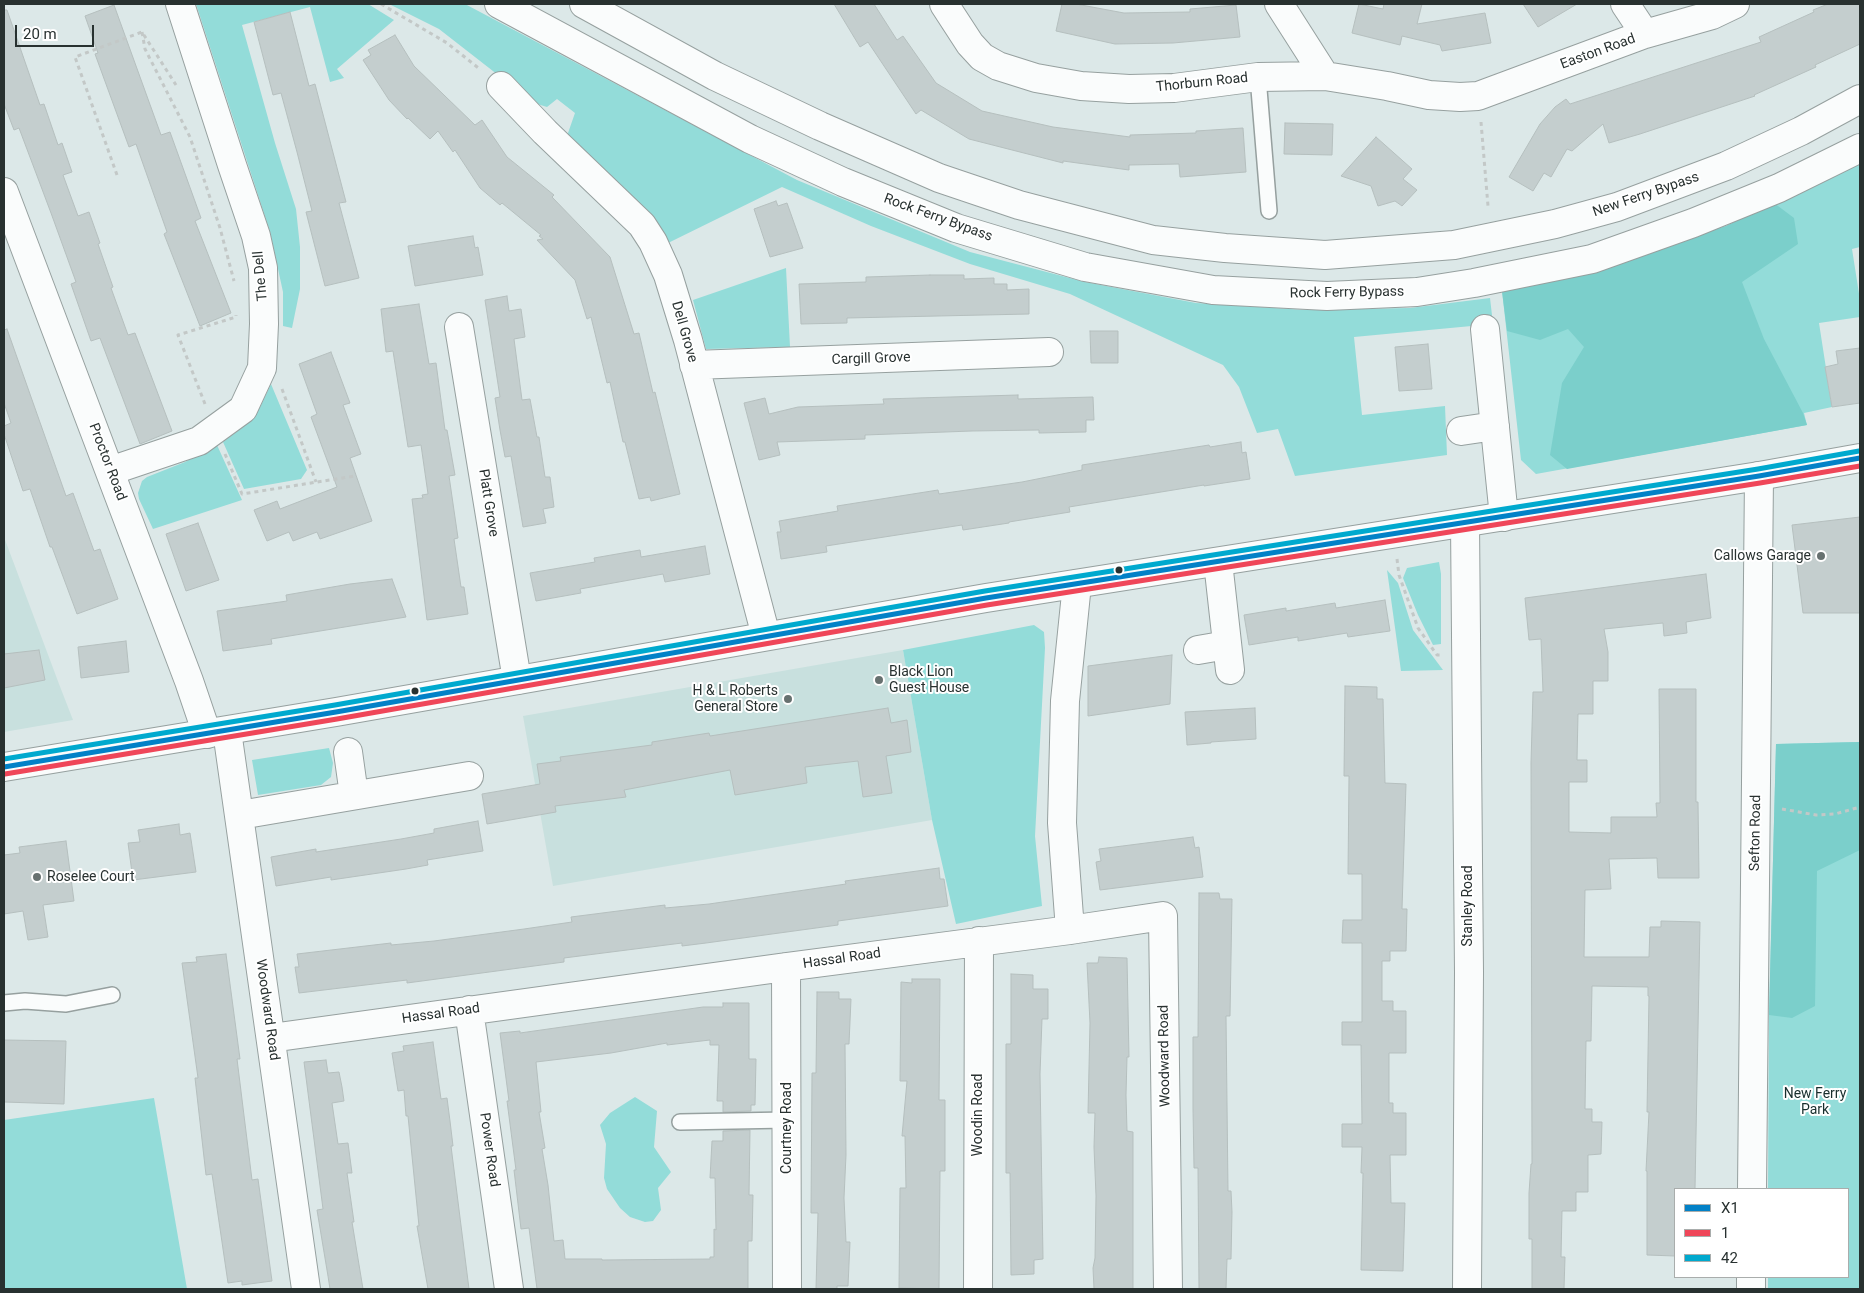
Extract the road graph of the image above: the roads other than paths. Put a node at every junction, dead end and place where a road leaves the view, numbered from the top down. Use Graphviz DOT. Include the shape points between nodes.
graph roads {
  1 [pos="180,4"];
  2 [pos="499,4"];
  3 [pos="584,4"];
  4 [pos="944,4"];
  5 [pos="1279,4"];
  6 [pos="1625,4"];
  7 [pos="1735,4"];
  8 [pos="1645,34"];
  9 [pos="1325,76"];
  10 [pos="1258,77"];
  11 [pos="501,86"];
  12 [pos="1469,96"];
  13 [pos="1860,99"];
  14 [pos="1860,148"];
  15 [pos="4,192"];
  16 [pos="1269,210"];
  17 [pos="459,327"];
  18 [pos="1484,328"];
  19 [pos="1049,352"];
  20 [pos="694,366"];
  21 [pos="1495,426"];
  22 [pos="1462,431"];
  23 [pos="1860,458"];
  24 [pos="110,471"];
  25 [pos="1759,476"];
  26 [pos="1504,516"];
  27 [pos="1465,523"];
  28 [pos="1218,562"];
  29 [pos="1077,584"];
  30 [pos="766,636"];
  31 [pos="1198,650"];
  32 [pos="516,680"];
  33 [pos="217,732"];
  34 [pos="348,752"];
  35 [pos="4,767"];
  36 [pos="468,776"];
  37 [pos="354,795"];
  38 [pos="240,815"];
  39 [pos="1070,930"];
  40 [pos="979,941"];
  41 [pos="786,967"];
  42 [pos="112,995"];
  43 [pos="4,1003"];
  44 [pos="469,1010"];
  45 [pos="271,1038"];
  46 [pos="787,1120"];
  47 [pos="680,1122"];
  48 [pos="1752,1188"];
  49 [pos="306,1289"];
  50 [pos="509,1289"];
  51 [pos="787,1289"];
  52 [pos="978,1289"];
  53 [pos="1168,1289"];
  54 [pos="1467,1289"];
  1 -- 24 [label="main road, The Dell" via="256,236 263,268 262,368 243,409 199,441"];
  2 -- 14 [label="main road, Rock Ferry Bypass" via="750,139 843,182 956,228 1085,267 1213,290 1327,296 1417,292 1592,258 1694,223 1779,188"];
  3 -- 13 [label="main road, New Ferry Bypass" via="715,76 939,178 1019,205 1153,240 1225,248 1325,255 1454,245 1555,224 1617,207 1726,166"];
  4 -- 10 [label="main road, Thorburn Road" via="982,57 998,66 1036,78 1081,86 1174,88"];
  5 -- 9 [label="main road"];
  6 -- 8 [label="main road"];
  7 -- 8 [label="main road, Easton Road" via="1712,15"];
  8 -- 12 [label="main road, Easton Road"];
  9 -- 10 [label="main road, Thorburn Road"];
  9 -- 12 [label="main road, Thorburn Road" via="1429,95"];
  10 -- 16 [label="lane"];
  11 -- 20 [label="main road, Dell Grove" via="642,225 668,275"];
  15 -- 24 [label="main road, Proctor Road"];
  17 -- 32 [label="main road, Platt Grove"];
  18 -- 21 [label="main road"];
  19 -- 20 [label="main road, Cargill Grove"];
  20 -- 30 [label="main road, Dell Grove"];
  21 -- 22 [label="main road"];
  21 -- 26 [label="main road"];
  23 -- 25 [label="main road"];
  24 -- 33 [label="main road, Proctor Road" via="189,681"];
  25 -- 26 [label="main road"];
  25 -- 48 [label="main road, Sefton Road" via="1765,709 1756,803"];
  26 -- 27 [label="main road"];
  27 -- 28 [label="main road"];
  27 -- 54 [label="main road, Stanley Road"];
  28 -- 29 [label="main road"];
  28 -- 31 [label="main road" via="1228,658"];
  29 -- 30 [label="main road"];
  29 -- 39 [label="main road" via="1066,701 1062,823"];
  30 -- 32 [label="main road"];
  32 -- 33 [label="main road"];
  33 -- 35 [label="main road"];
  33 -- 38 [label="main road, Woodward Road"];
  34 -- 37 [label="main road"];
  36 -- 37 [label="main road"];
  37 -- 38 [label="main road"];
  38 -- 45 [label="main road, Woodward Road"];
  39 -- 40 [label="main road, Hassal Road"];
  39 -- 53 [label="main road, Woodward Road" via="1163,916"];
  40 -- 41 [label="main road, Hassal Road"];
  40 -- 52 [label="main road, Woodin Road"];
  41 -- 44 [label="main road, Hassal Road"];
  41 -- 46 [label="main road, Courtney Road"];
  42 -- 43 [label="lane" via="66,1004"];
  44 -- 45 [label="main road, Hassal Road"];
  44 -- 50 [label="main road, Power Road"];
  45 -- 49 [label="main road, Woodward Road"];
  46 -- 47 [label="lane"];
  46 -- 51 [label="main road, Courtney Road"];
}
